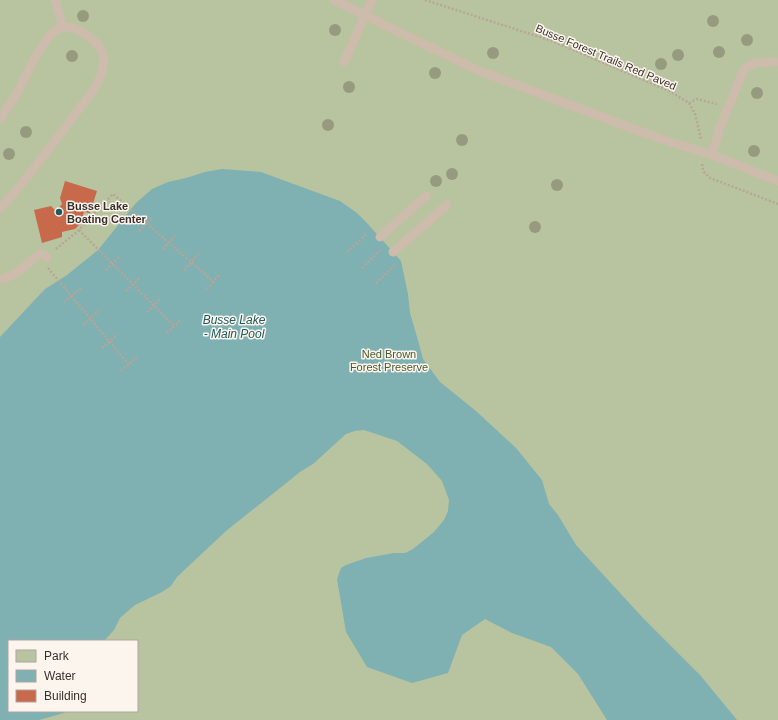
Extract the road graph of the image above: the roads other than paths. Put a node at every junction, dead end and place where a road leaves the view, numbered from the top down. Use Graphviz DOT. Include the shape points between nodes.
graph roads {
  1 [pos="55,0"];
  2 [pos="334,0"];
  3 [pos="372,0"];
  4 [pos="366,15"];
  5 [pos="63,27"];
  6 [pos="344,62"];
  7 [pos="775,62"];
  8 [pos="0,119"];
  9 [pos="712,155"];
  10 [pos="778,181"];
  11 [pos="426,196"];
  12 [pos="447,205"];
  13 [pos="0,209"];
  14 [pos="380,237"];
  15 [pos="394,252"];
  16 [pos="45,259"];
  17 [pos="0,279"];
  1 -- 5 [label="lane"];
  2 -- 4 [label="lane"];
  3 -- 4 [label="lane"];
  4 -- 6 [label="lane"];
  4 -- 9 [label="lane" via="477,70 651,136"];
  5 -- 8 [label="lane" via="54,32 38,52"];
  5 -- 13 [label="lane" via="93,39 103,54 100,78 46,154"];
  7 -- 9 [label="lane" via="755,63 744,69 727,107"];
  9 -- 10 [label="lane"];
  11 -- 14 [label="lane"];
  12 -- 15 [label="lane"];
  16 -- 17 [label="lane" via="40,254 18,272"];
}
